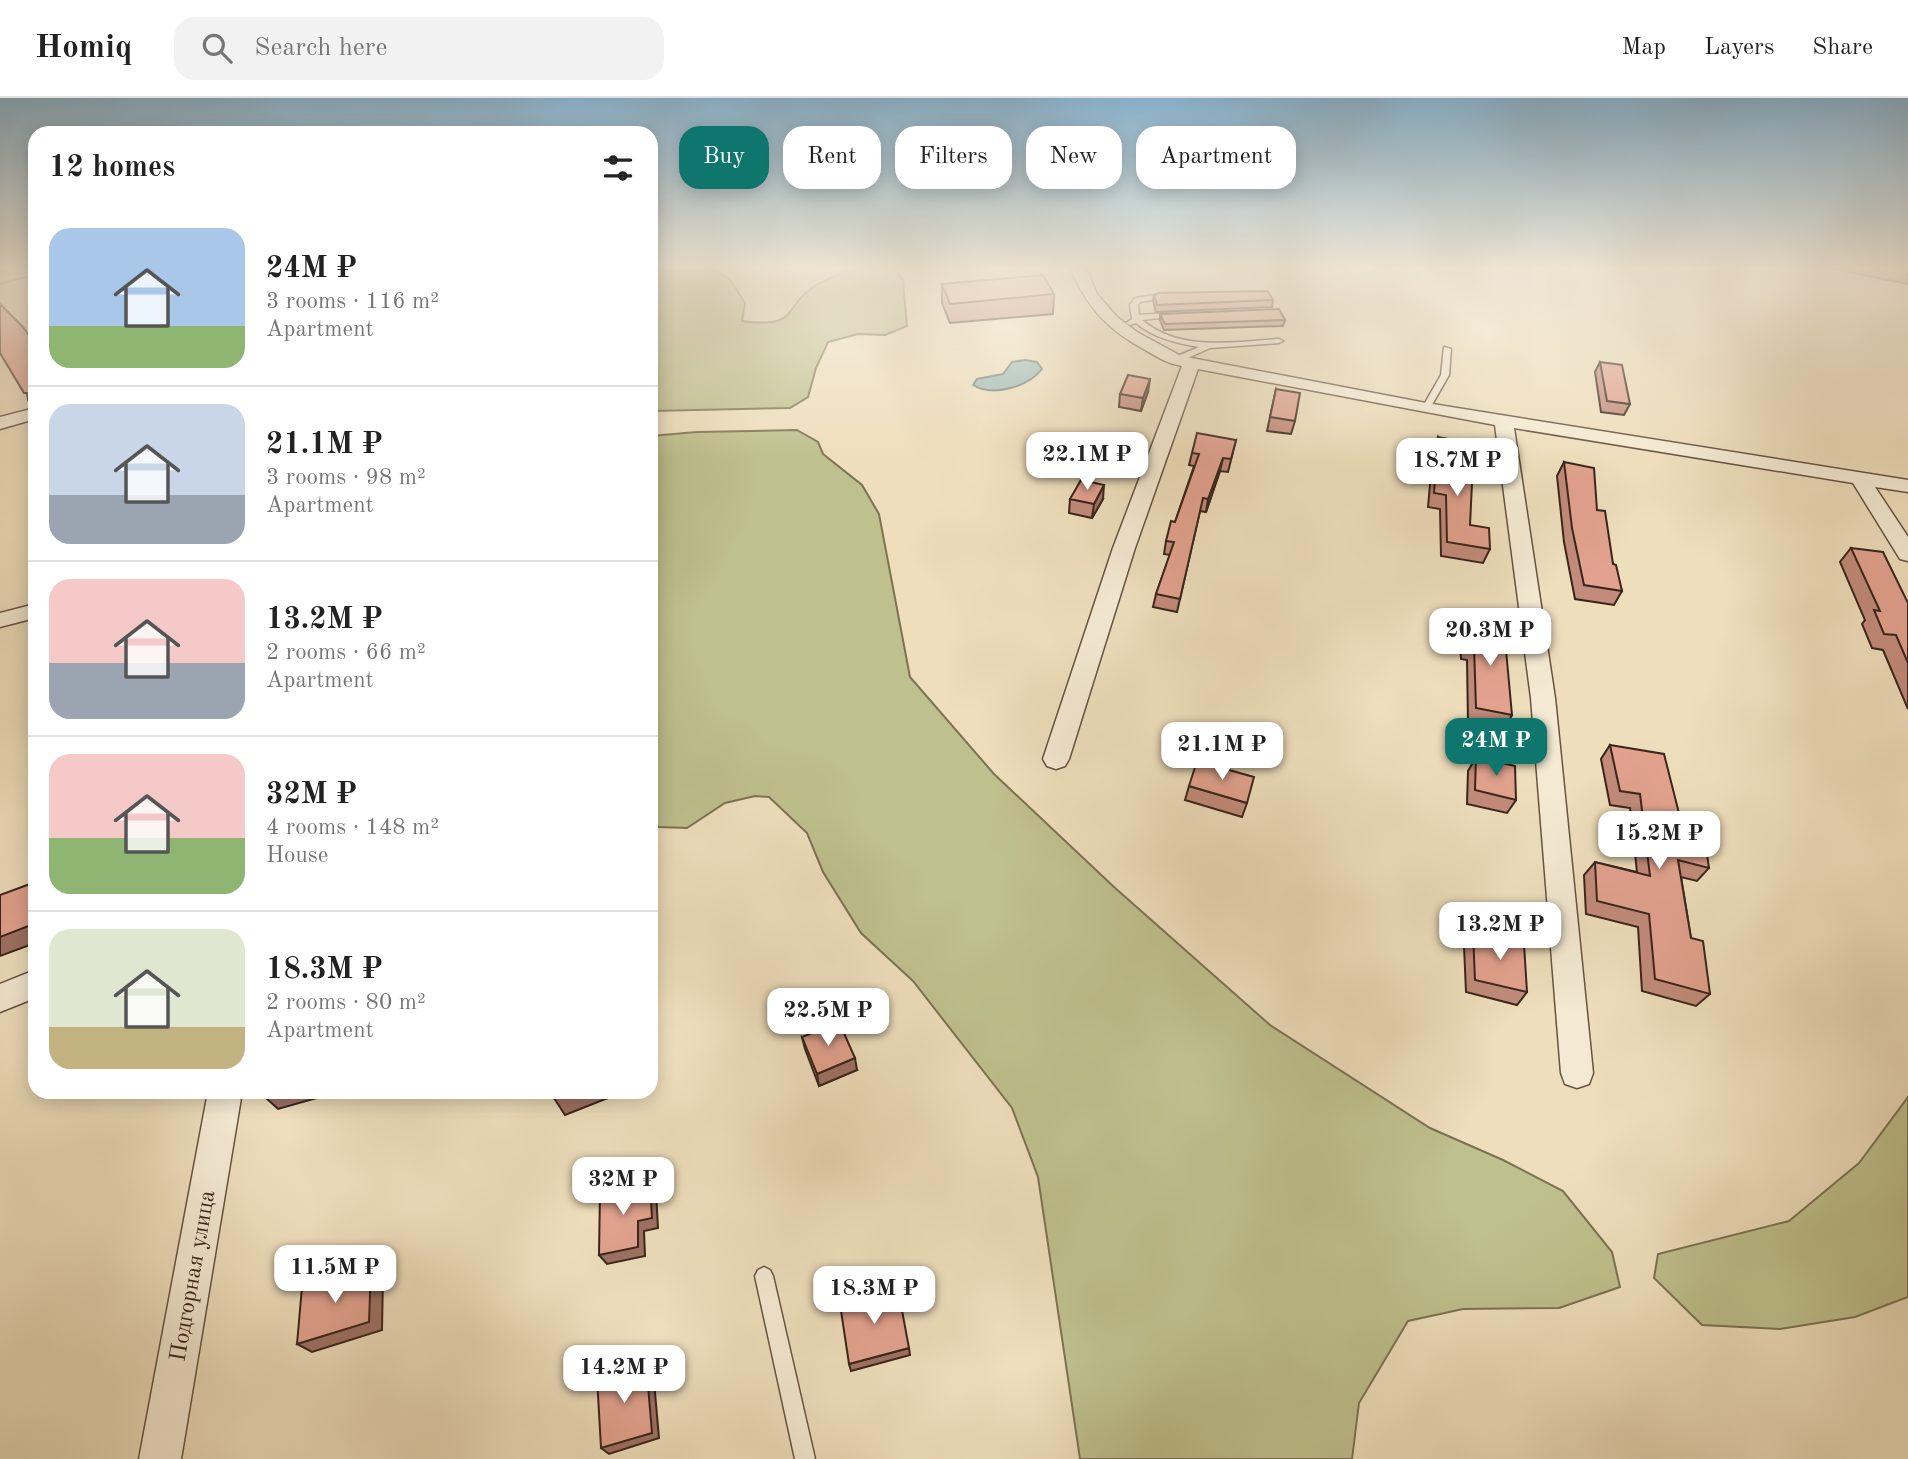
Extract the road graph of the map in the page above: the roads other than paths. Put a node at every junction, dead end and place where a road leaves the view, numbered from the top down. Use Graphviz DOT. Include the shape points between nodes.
graph roads {
  1 [pos="1136,332"];
  2 [pos="1156,332"];
  3 [pos="1279,341"];
  4 [pos="1150,346"];
  5 [pos="1208,346"];
  6 [pos="1447,349"];
  7 [pos="1184,362"];
  8 [pos="1426,408"];
  9 [pos="28,415"];
  10 [pos="1504,420"];
  11 [pos="0,423"];
  12 [pos="1860,478"];
  13 [pos="1908,486"];
  14 [pos="1908,554"];
  15 [pos="28,613"];
  16 [pos="0,620"];
  17 [pos="1056,759"];
  18 [pos="28,987"];
  19 [pos="0,998"];
  20 [pos="1577,1073"];
  21 [pos="224,1099"];
  22 [pos="764,1276"];
  23 [pos="160,1459"];
  24 [pos="805,1459"];
  1 -- 4 [label="street"];
  2 -- 5 [label="lane"];
  3 -- 5 [label="lane"];
  4 -- 5 [label="lane"];
  4 -- 7 [label="street"];
  5 -- 7 [label="lane"];
  6 -- 8 [label="lane" via="1445,380"];
  7 -- 8 [label="street"];
  7 -- 17 [label="street"];
  8 -- 10 [label="street"];
  9 -- 11 [label="street"];
  10 -- 12 [label="street"];
  10 -- 20 [label="street" via="1544,698"];
  12 -- 13 [label="street"];
  12 -- 14 [label="street"];
  15 -- 16 [label="street"];
  18 -- 19 [label="street"];
  21 -- 23 [label="street, Подгорная улица"];
  22 -- 24 [label="lane"];
}
